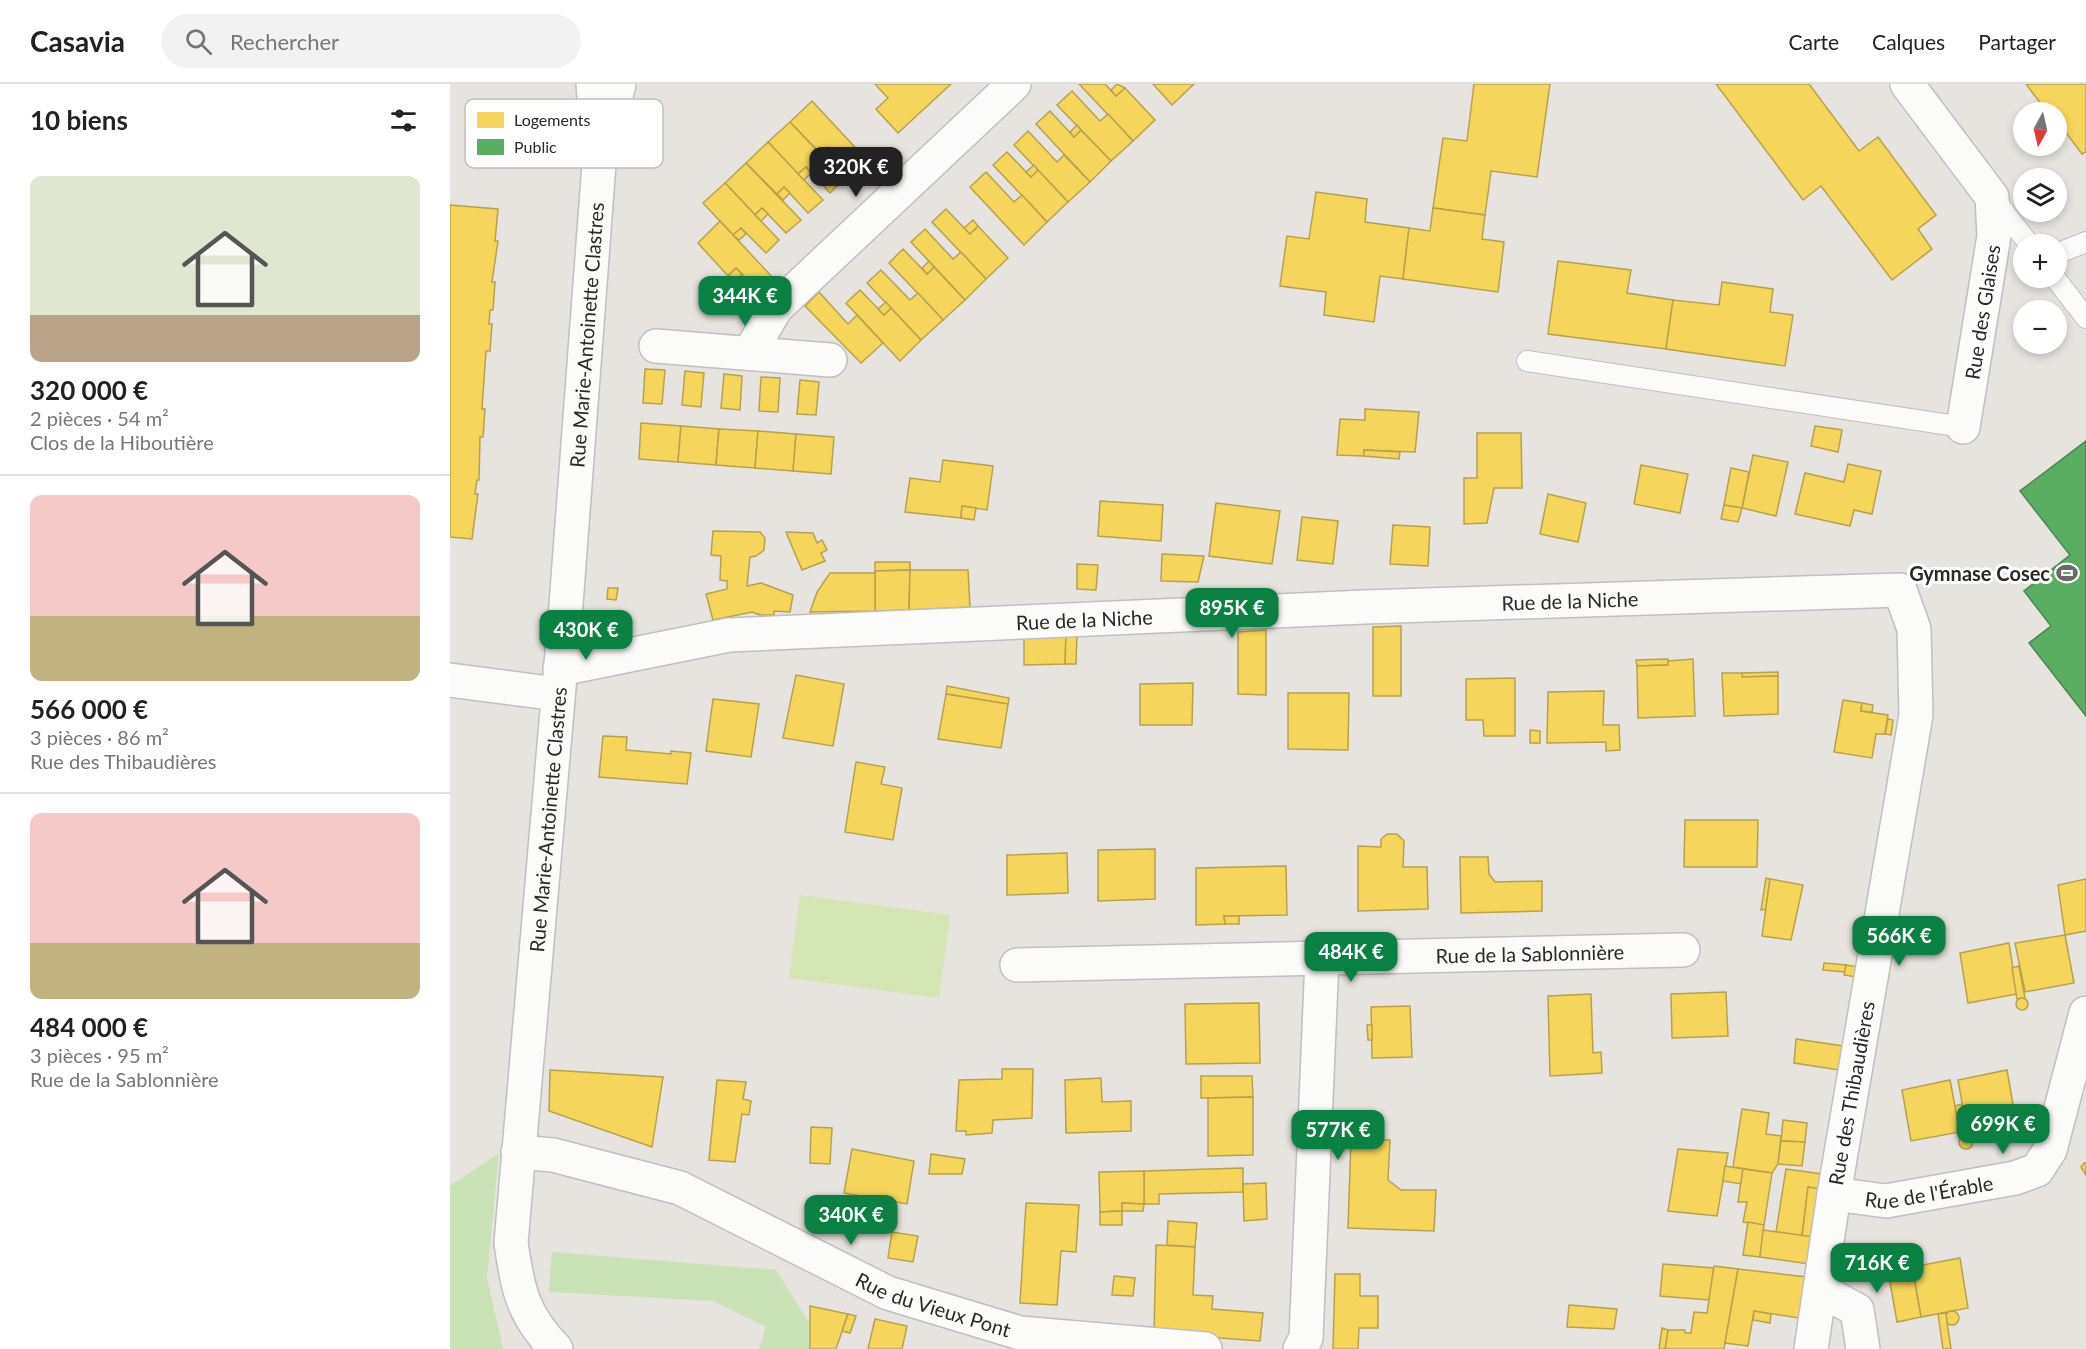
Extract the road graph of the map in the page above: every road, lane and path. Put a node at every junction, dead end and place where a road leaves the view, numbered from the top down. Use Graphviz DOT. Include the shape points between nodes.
graph roads {
  1 [pos="593,84"];
  2 [pos="619,84"];
  3 [pos="1014,84"];
  4 [pos="1907,84"];
  5 [pos="594,99"];
  6 [pos="615,99"];
  7 [pos="599,168"];
  8 [pos="1992,197"];
  9 [pos="2021,234"];
  10 [pos="2086,242"];
  11 [pos="2067,250"];
  12 [pos="2063,288"];
  13 [pos="2086,318"];
  14 [pos="656,345"];
  15 [pos="750,352"];
  16 [pos="830,360"];
  17 [pos="1527,362"];
  18 [pos="1963,428"];
  19 [pos="1900,590"];
  20 [pos="450,680"];
  21 [pos="559,681"];
  22 [pos="1683,950"];
  23 [pos="1322,958"];
  24 [pos="1017,965"];
  25 [pos="2086,1012"];
  26 [pos="518,1152"];
  27 [pos="1834,1194"];
  28 [pos="1820,1290"];
  29 [pos="1198,1348"];
  30 [pos="556,1349"];
  31 [pos="1300,1349"];
  32 [pos="1810,1349"];
  33 [pos="1863,1349"];
  1 -- 5 [label="street, Rue Marie-Antoinette Clastres"];
  2 -- 6 [label="street, Rue Marie-Antoinette Clastres"];
  3 -- 15 [label="street" via="776,308"];
  4 -- 8 [label="street, Rue des Glaises"];
  7 -- 21 [label="street, Rue Marie-Antoinette Clastres"];
  8 -- 9 [label="lane, Rue des Glaises"];
  8 -- 18 [label="street, Rue des Glaises" via="1994,236"];
  10 -- 11 [label="lane"];
  12 -- 13 [label="lane"];
  14 -- 15 [label="street"];
  15 -- 16 [label="street"];
  17 -- 18 [label="lane"];
  19 -- 21 [label="street, Rue de la Niche" via="1353,608 729,635"];
  19 -- 27 [label="street, Rue des Thibaudières" via="1914,629 1916,715"];
  20 -- 21 [label="street, Rue de la Niche"];
  21 -- 26 [label="street, Rue Marie-Antoinette Clastres"];
  22 -- 23 [label="street, Rue de la Sablonnière"];
  23 -- 24 [label="street, Rue de la Sablonnière"];
  23 -- 31 [label="street" via="1306,1338"];
  25 -- 27 [label="street, Rue de l'Érable" via="2050,1150 2037,1170 2015,1178 1886,1201"];
  26 -- 29 [label="street, Rue du Vieux Pont" via="553,1155 680,1188 888,1293 1020,1333"];
  26 -- 30 [label="street, Rue Marie-Antoinette Clastres" via="511,1243 518,1288 534,1327"];
  27 -- 28 [label="street, Rue des Thibaudières"];
  28 -- 32 [label="street, Rue des Thibaudières"];
  28 -- 33 [label="street" via="1857,1310"];
}
